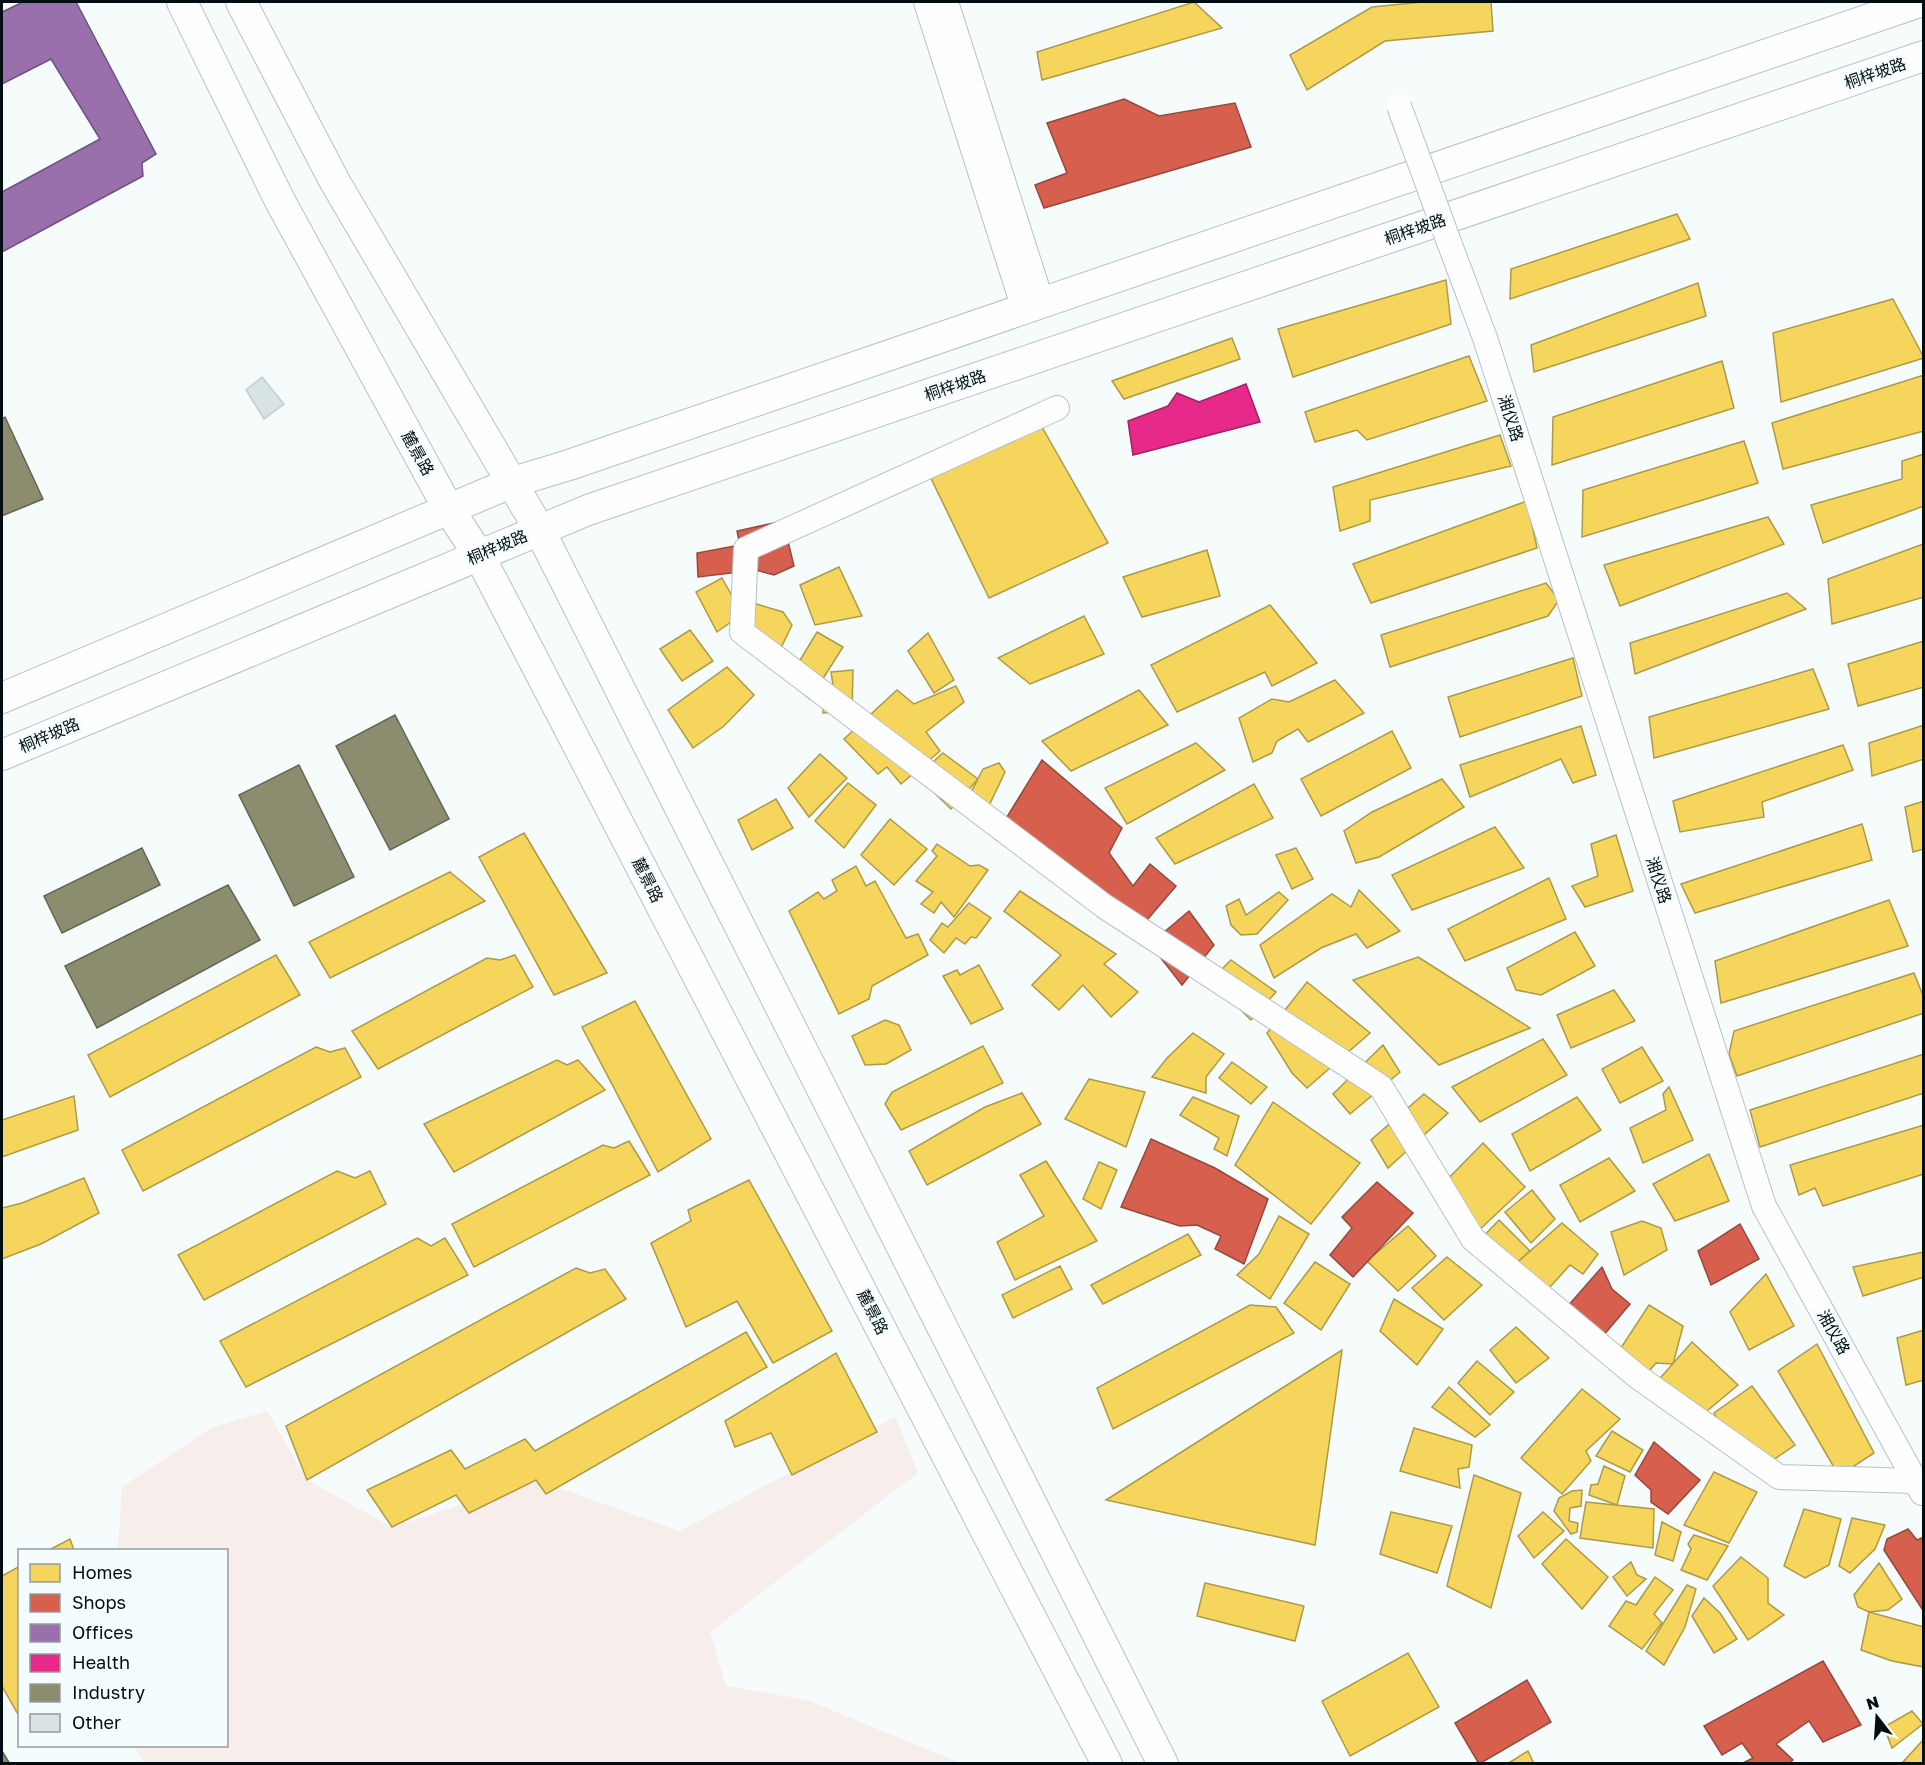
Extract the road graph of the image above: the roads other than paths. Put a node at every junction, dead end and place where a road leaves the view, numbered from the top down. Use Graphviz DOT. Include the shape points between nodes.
graph roads {
  1 [pos="182,2"];
  2 [pos="241,2"];
  3 [pos="926,2"];
  4 [pos="946,2"];
  5 [pos="1919,2"];
  6 [pos="1923,56"];
  7 [pos="1399,106"];
  8 [pos="1033,306"];
  9 [pos="1057,408"];
  10 [pos="513,482"];
  11 [pos="449,510"];
  12 [pos="539,529"];
  13 [pos="479,555"];
  14 [pos="2,698"];
  15 [pos="2,755"];
  16 [pos="1920,1488"];
  17 [pos="1107,1764"];
  18 [pos="1163,1764"];
  1 -- 11 [label="main road, 麓景路" via="280,201"];
  2 -- 10 [label="main road" via="335,182"];
  3 -- 8 [label="street"];
  4 -- 8 [label="street"];
  5 -- 8 [label="main road"];
  6 -- 12 [label="main road, 桐梓坡路"];
  7 -- 16 [label="street, 湘仪路, bridge" via="1489,349 1764,1206"];
  8 -- 10 [label="main road"];
  9 -- 16 [label="street" via="746,549 741,632 1104,906 1381,1087 1473,1239 1638,1377 1779,1477"];
  10 -- 11 [label="main road"];
  10 -- 12 [label="main road"];
  11 -- 13 [label="main road, 麓景路"];
  11 -- 14 [label="main road"];
  12 -- 13 [label="main road, 桐梓坡路"];
  12 -- 18 [label="main road"];
  13 -- 15 [label="main road, 桐梓坡路"];
  13 -- 17 [label="main road, 麓景路"];
}
